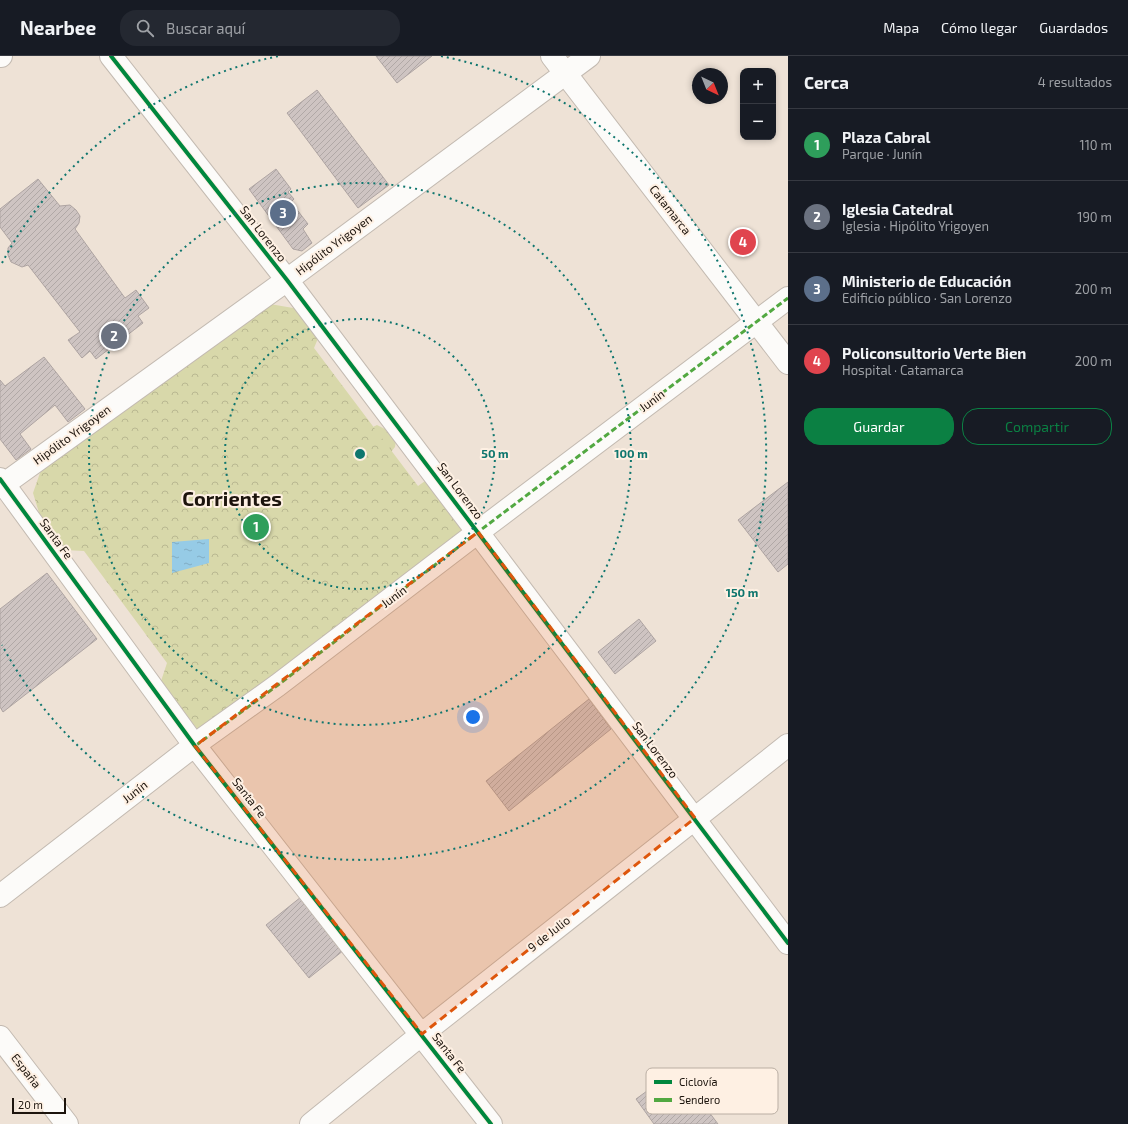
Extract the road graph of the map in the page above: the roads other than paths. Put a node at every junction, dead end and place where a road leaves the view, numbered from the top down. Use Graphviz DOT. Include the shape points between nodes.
graph roads {
  1 [pos="111,56"];
  2 [pos="552,56"];
  3 [pos="589,56"];
  4 [pos="566,73"];
  5 [pos="287,280"];
  6 [pos="788,298"];
  7 [pos="757,322"];
  8 [pos="788,363"];
  9 [pos="1,483"];
  10 [pos="478,532"];
  11 [pos="788,745"];
  12 [pos="195,746"];
  13 [pos="695,818"];
  14 [pos="0,896"];
  15 [pos="788,943"];
  16 [pos="422,1034"];
  17 [pos="0,1037"];
  18 [pos="67,1124"];
  19 [pos="311,1124"];
  20 [pos="492,1124"];
  1 -- 5 [label="street, San Lorenzo"];
  2 -- 4 [label="street, Catamarca"];
  3 -- 4 [label="street, Hipólito Yrigoyen"];
  4 -- 5 [label="street, Hipólito Yrigoyen"];
  4 -- 7 [label="street, Catamarca"];
  5 -- 9 [label="street, Hipólito Yrigoyen"];
  5 -- 10 [label="street, San Lorenzo"];
  6 -- 7 [label="street, Junín"];
  7 -- 8 [label="street, Catamarca"];
  7 -- 10 [label="street, Junín"];
  9 -- 12 [label="street, Santa Fe"];
  10 -- 12 [label="street, Junín"];
  10 -- 13 [label="street, San Lorenzo"];
  11 -- 13 [label="street, 9 de Julio"];
  12 -- 14 [label="street, Junín"];
  12 -- 16 [label="street, Santa Fe"];
  13 -- 15 [label="street, San Lorenzo"];
  13 -- 16 [label="street, 9 de Julio"];
  16 -- 19 [label="street, 9 de Julio"];
  16 -- 20 [label="street, Santa Fe"];
  17 -- 18 [label="street, España"];
}
